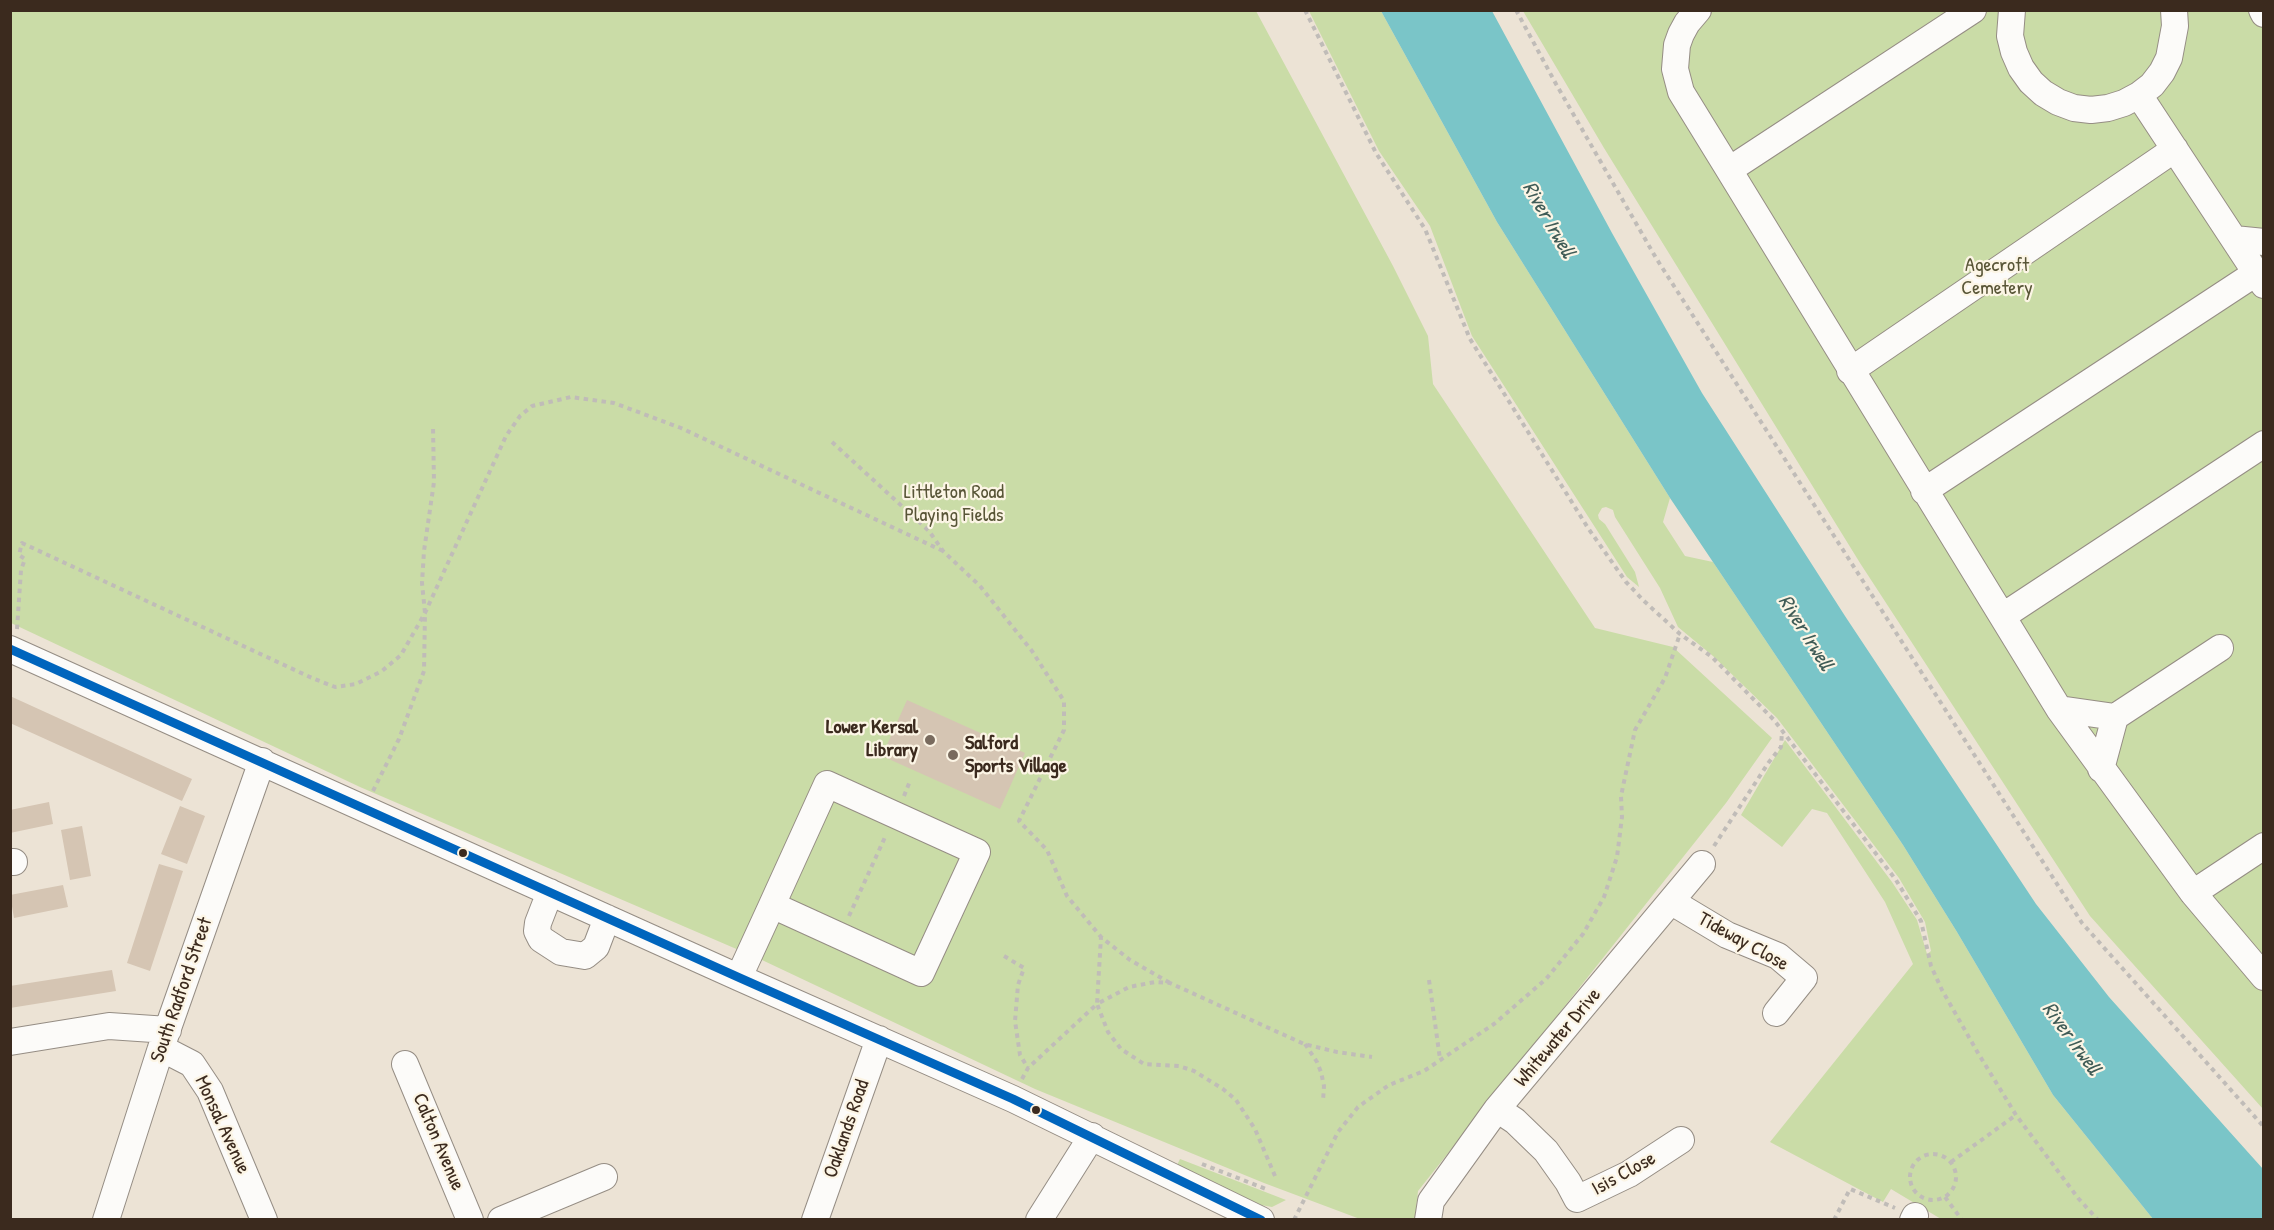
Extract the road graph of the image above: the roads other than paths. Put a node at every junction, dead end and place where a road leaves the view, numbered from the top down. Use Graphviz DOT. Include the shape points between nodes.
graph roads {
  1 [pos="1698,10"];
  2 [pos="1973,10"];
  3 [pos="2012,10"];
  4 [pos="2174,10"];
  5 [pos="2139,95"];
  6 [pos="2175,149"];
  7 [pos="1729,170"];
  8 [pos="2234,239"];
  9 [pos="2264,242"];
  10 [pos="2260,279"];
  11 [pos="1850,371"];
  12 [pos="2264,444"];
  13 [pos="1924,491"];
  14 [pos="2003,616"];
  15 [pos="2220,648"];
  16 [pos="13,650"];
  17 [pos="2059,709"];
  18 [pos="2115,717"];
  19 [pos="262,761"];
  20 [pos="2101,769"];
  21 [pos="2264,846"];
  22 [pos="1702,864"];
  23 [pos="549,892"];
  24 [pos="2193,893"];
  25 [pos="1672,902"];
  26 [pos="772,905"];
  27 [pos="607,918"];
  28 [pos="2264,977"];
  29 [pos="740,978"];
  30 [pos="1776,1013"];
  31 [pos="165,1039"];
  32 [pos="879,1039"];
  33 [pos="10,1042"];
  34 [pos="405,1064"];
  35 [pos="1497,1109"];
  36 [pos="1092,1136"];
  37 [pos="1681,1140"];
  38 [pos="604,1177"];
  39 [pos="1211,1209"];
  40 [pos="106,1220"];
  41 [pos="264,1220"];
  42 [pos="470,1220"];
  43 [pos="501,1220"];
  44 [pos="815,1220"];
  45 [pos="1039,1220"];
  46 [pos="1261,1220"];
  47 [pos="1428,1220"];
  1 -- 7 [label="street" via="1677,45 1676,75 1681,92"];
  2 -- 7 [label="street"];
  3 -- 5 [label="street" via="2010,36 2014,52 2021,68 2043,93 2074,108 2091,110 2124,104"];
  4 -- 5 [label="street" via="2169,58 2162,72"];
  5 -- 6 [label="street"];
  6 -- 8 [label="street"];
  6 -- 11 [label="street"];
  7 -- 11 [label="street"];
  8 -- 9 [label="street"];
  8 -- 10 [label="street"];
  10 -- 13 [label="street"];
  11 -- 13 [label="street"];
  12 -- 14 [label="street"];
  13 -- 14 [label="street"];
  14 -- 17 [label="street"];
  15 -- 18 [label="street"];
  16 -- 19 [label="street"];
  17 -- 18 [label="street"];
  17 -- 20 [label="street"];
  18 -- 20 [label="street"];
  19 -- 23 [label="street"];
  19 -- 31 [label="street, South Radford Street"];
  20 -- 24 [label="street"];
  21 -- 24 [label="street"];
  22 -- 25 [label="street, Whitewater Drive"];
  23 -- 27 [label="street"];
  23 -- 27 [label="street" via="537,931 561,952 585,956 596,947"];
  24 -- 28 [label="street"];
  25 -- 30 [label="street, Tideway Close" via="1727,935 1778,956 1804,978"];
  25 -- 35 [label="street, Whitewater Drive"];
  26 -- 26 [label="street" via="827,784 977,852 921,973"];
  26 -- 29 [label="street"];
  27 -- 29 [label="street"];
  29 -- 32 [label="street"];
  31 -- 33 [label="street" via="109,1026"];
  31 -- 40 [label="street, South Radford Street"];
  31 -- 41 [label="street, Monsal Avenue" via="192,1064 210,1091"];
  32 -- 36 [label="street"];
  32 -- 44 [label="street, Oaklands Road"];
  34 -- 42 [label="street, Calton Avenue"];
  35 -- 37 [label="street, Isis Close" via="1546,1151 1577,1199 1629,1174"];
  35 -- 47 [label="street, Whitewater Drive" via="1431,1201"];
  36 -- 39 [label="street"];
  36 -- 45 [label="street"];
  38 -- 43 [label="street"];
  39 -- 46 [label="street"];
}
